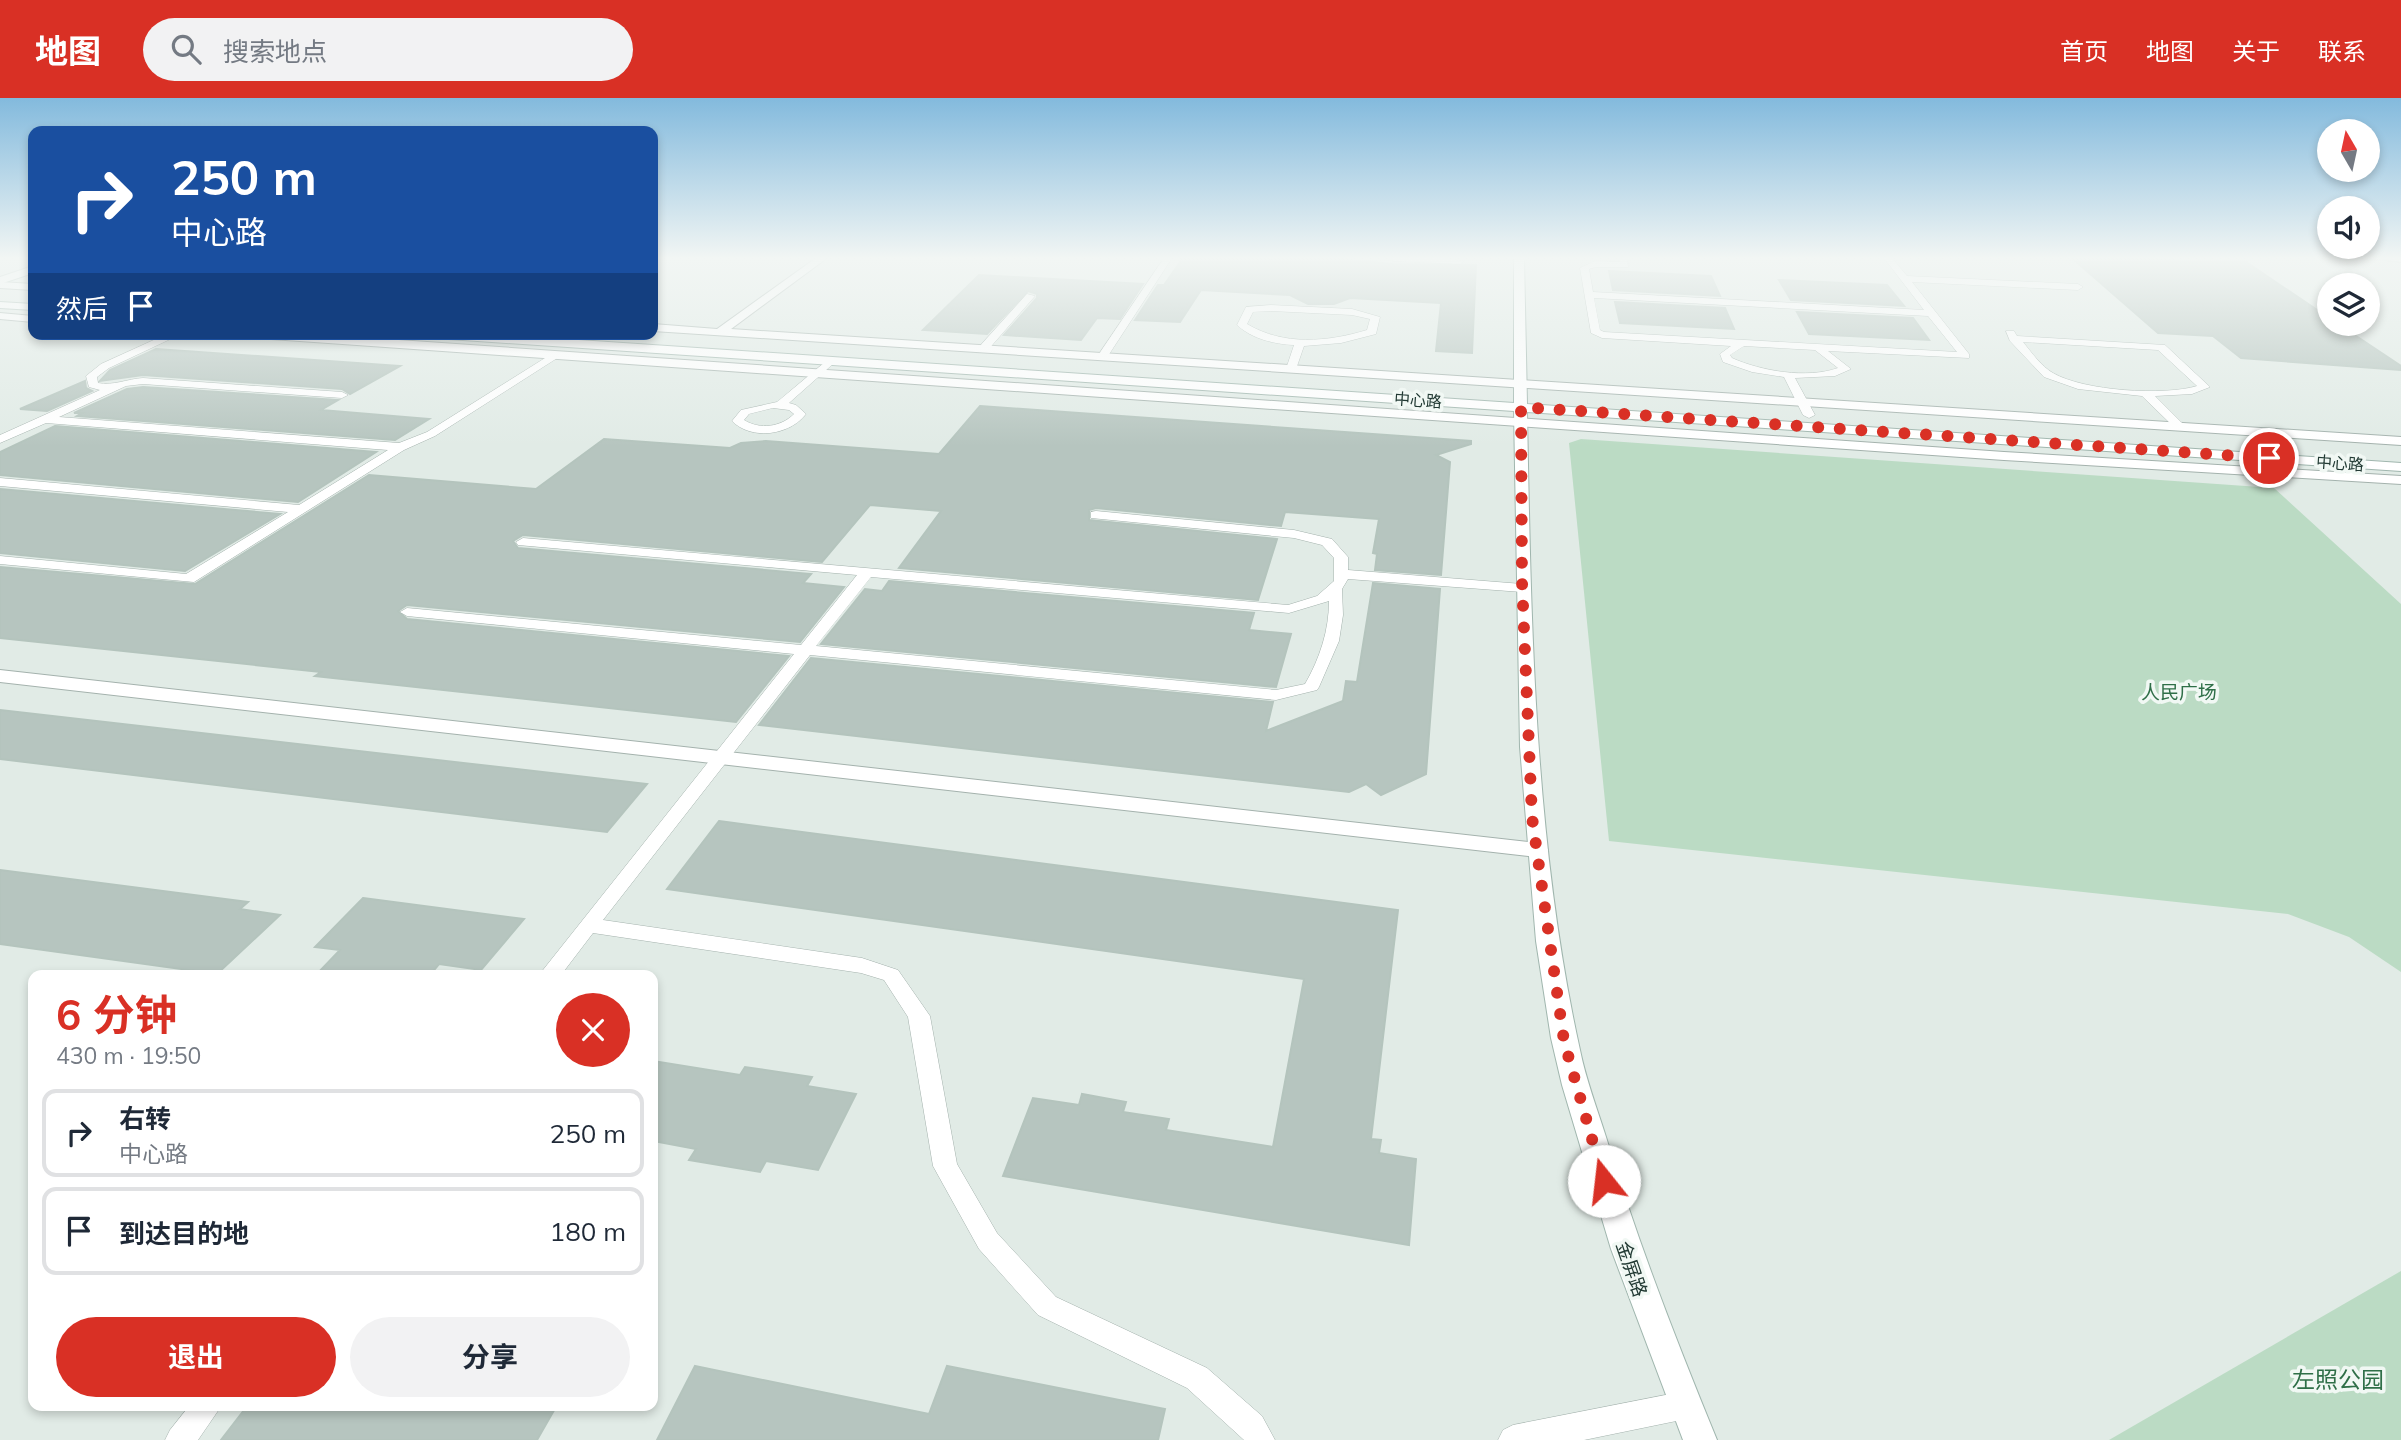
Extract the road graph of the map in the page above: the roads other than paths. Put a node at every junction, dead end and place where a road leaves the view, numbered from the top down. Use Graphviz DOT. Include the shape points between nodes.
graph roads {
  1 [pos="736,321"];
  2 [pos="1008,321"];
  3 [pos="1126,321"];
  4 [pos="1244,321"];
  5 [pos="1374,321"];
  6 [pos="1520,321"];
  7 [pos="1593,321"];
  8 [pos="1937,321"];
  9 [pos="658,328"];
  10 [pos="720,332"];
  11 [pos="163,340"];
  12 [pos="343,340"];
  13 [pos="522,340"];
  14 [pos="658,340"];
  15 [pos="1301,341"];
  16 [pos="1742,344"];
  17 [pos="1817,348"];
  18 [pos="983,349"];
  19 [pos="557,355"];
  20 [pos="1102,357"];
  21 [pos="830,361"];
  22 [pos="1291,369"];
  23 [pos="817,373"];
  24 [pos="1788,374"];
  25 [pos="111,389"];
  26 [pos="2146,393"];
  27 [pos="342,396"];
  28 [pos="1521,402"];
  29 [pos="1802,402"];
  30 [pos="780,405"];
  31 [pos="1809,415"];
  32 [pos="45,419"];
  33 [pos="2179,426"];
  34 [pos="0,439"];
  35 [pos="2401,441"];
  36 [pos="400,447"];
  37 [pos="2401,455"];
  38 [pos="2401,467"];
  39 [pos="2401,480"];
  40 [pos="0,482"];
  41 [pos="302,509"];
  42 [pos="1096,515"];
  43 [pos="523,542"];
  44 [pos="0,560"];
  45 [pos="867,572"];
  46 [pos="1342,573"];
  47 [pos="1522,588"];
  48 [pos="1335,590"];
  49 [pos="407,612"];
  50 [pos="805,652"];
  51 [pos="0,676"];
  52 [pos="721,758"];
  53 [pos="1537,850"];
  54 [pos="588,925"];
  55 [pos="553,970"];
  56 [pos="1686,1405"];
  57 [pos="203,1411"];
  58 [pos="180,1440"];
  59 [pos="1260,1440"];
  60 [pos="1513,1440"];
  61 [pos="1700,1440"];
  1 -- 10 [label="street"];
  2 -- 18 [label="lane"];
  3 -- 20 [label="lane"];
  4 -- 15 [label="lane" via="1242,325 1252,332"];
  5 -- 15 [label="lane" via="1372,332 1354,338"];
  6 -- 28 [label="street, 金屏路"];
  7 -- 16 [label="lane" via="1595,331 1602,335"];
  8 -- 17 [label="lane" via="1965,356"];
  9 -- 10 [label="street"];
  10 -- 18 [label="street"];
  11 -- 25 [label="lane" via="91,376 93,385"];
  12 -- 19 [label="street"];
  13 -- 21 [label="street, 中心路"];
  14 -- 28 [label="street, 中心路"];
  15 -- 22 [label="lane"];
  16 -- 17 [label="lane"];
  16 -- 24 [label="lane" via="1725,354 1727,360"];
  17 -- 24 [label="lane" via="1846,369"];
  18 -- 20 [label="street"];
  19 -- 23 [label="street"];
  19 -- 36 [label="lane" via="431,435"];
  20 -- 22 [label="street"];
  21 -- 23 [label="lane"];
  21 -- 28 [label="street, 中心路"];
  22 -- 28 [label="street"];
  23 -- 28 [label="street"];
  23 -- 30 [label="lane"];
  24 -- 29 [label="lane"];
  25 -- 27 [label="lane" via="143,381"];
  25 -- 32 [label="lane"];
  26 -- 26 [label="lane" via="2052,378 2012,336 2161,347 2205,387"];
  26 -- 33 [label="lane"];
  28 -- 29 [label="street"];
  28 -- 31 [label="street, 中心路"];
  28 -- 38 [label="street, 中心路"];
  28 -- 39 [label="street"];
  28 -- 47 [label="street, 金屏路"];
  29 -- 31 [label="lane"];
  29 -- 33 [label="street"];
  31 -- 37 [label="street, 中心路"];
  32 -- 34 [label="lane"];
  32 -- 36 [label="lane"];
  33 -- 35 [label="street"];
  36 -- 41 [label="lane"];
  40 -- 41 [label="lane"];
  41 -- 44 [label="lane" via="189,579"];
  42 -- 46 [label="lane" via="1294,534 1327,542 1342,557"];
  43 -- 45 [label="lane"];
  45 -- 48 [label="lane" via="1289,609 1314,603"];
  45 -- 50 [label="lane"];
  46 -- 47 [label="lane"];
  46 -- 48 [label="lane"];
  47 -- 53 [label="street, 金屏路"];
  48 -- 50 [label="lane" via="1337,605 1325,667 1311,687 1276,695"];
  49 -- 50 [label="lane"];
  50 -- 52 [label="lane"];
  51 -- 52 [label="street"];
  52 -- 53 [label="street"];
  52 -- 54 [label="lane"];
  53 -- 56 [label="street, 金屏路" via="1564,1041 1610,1205 1645,1308"];
  54 -- 55 [label="lane"];
  54 -- 59 [label="lane" via="862,966 891,975 919,1016 945,1167 988,1241 1047,1306 1197,1378 1252,1426"];
  56 -- 60 [label="lane"];
  56 -- 61 [label="street, 金屏路"];
  57 -- 58 [label="lane"];
}
